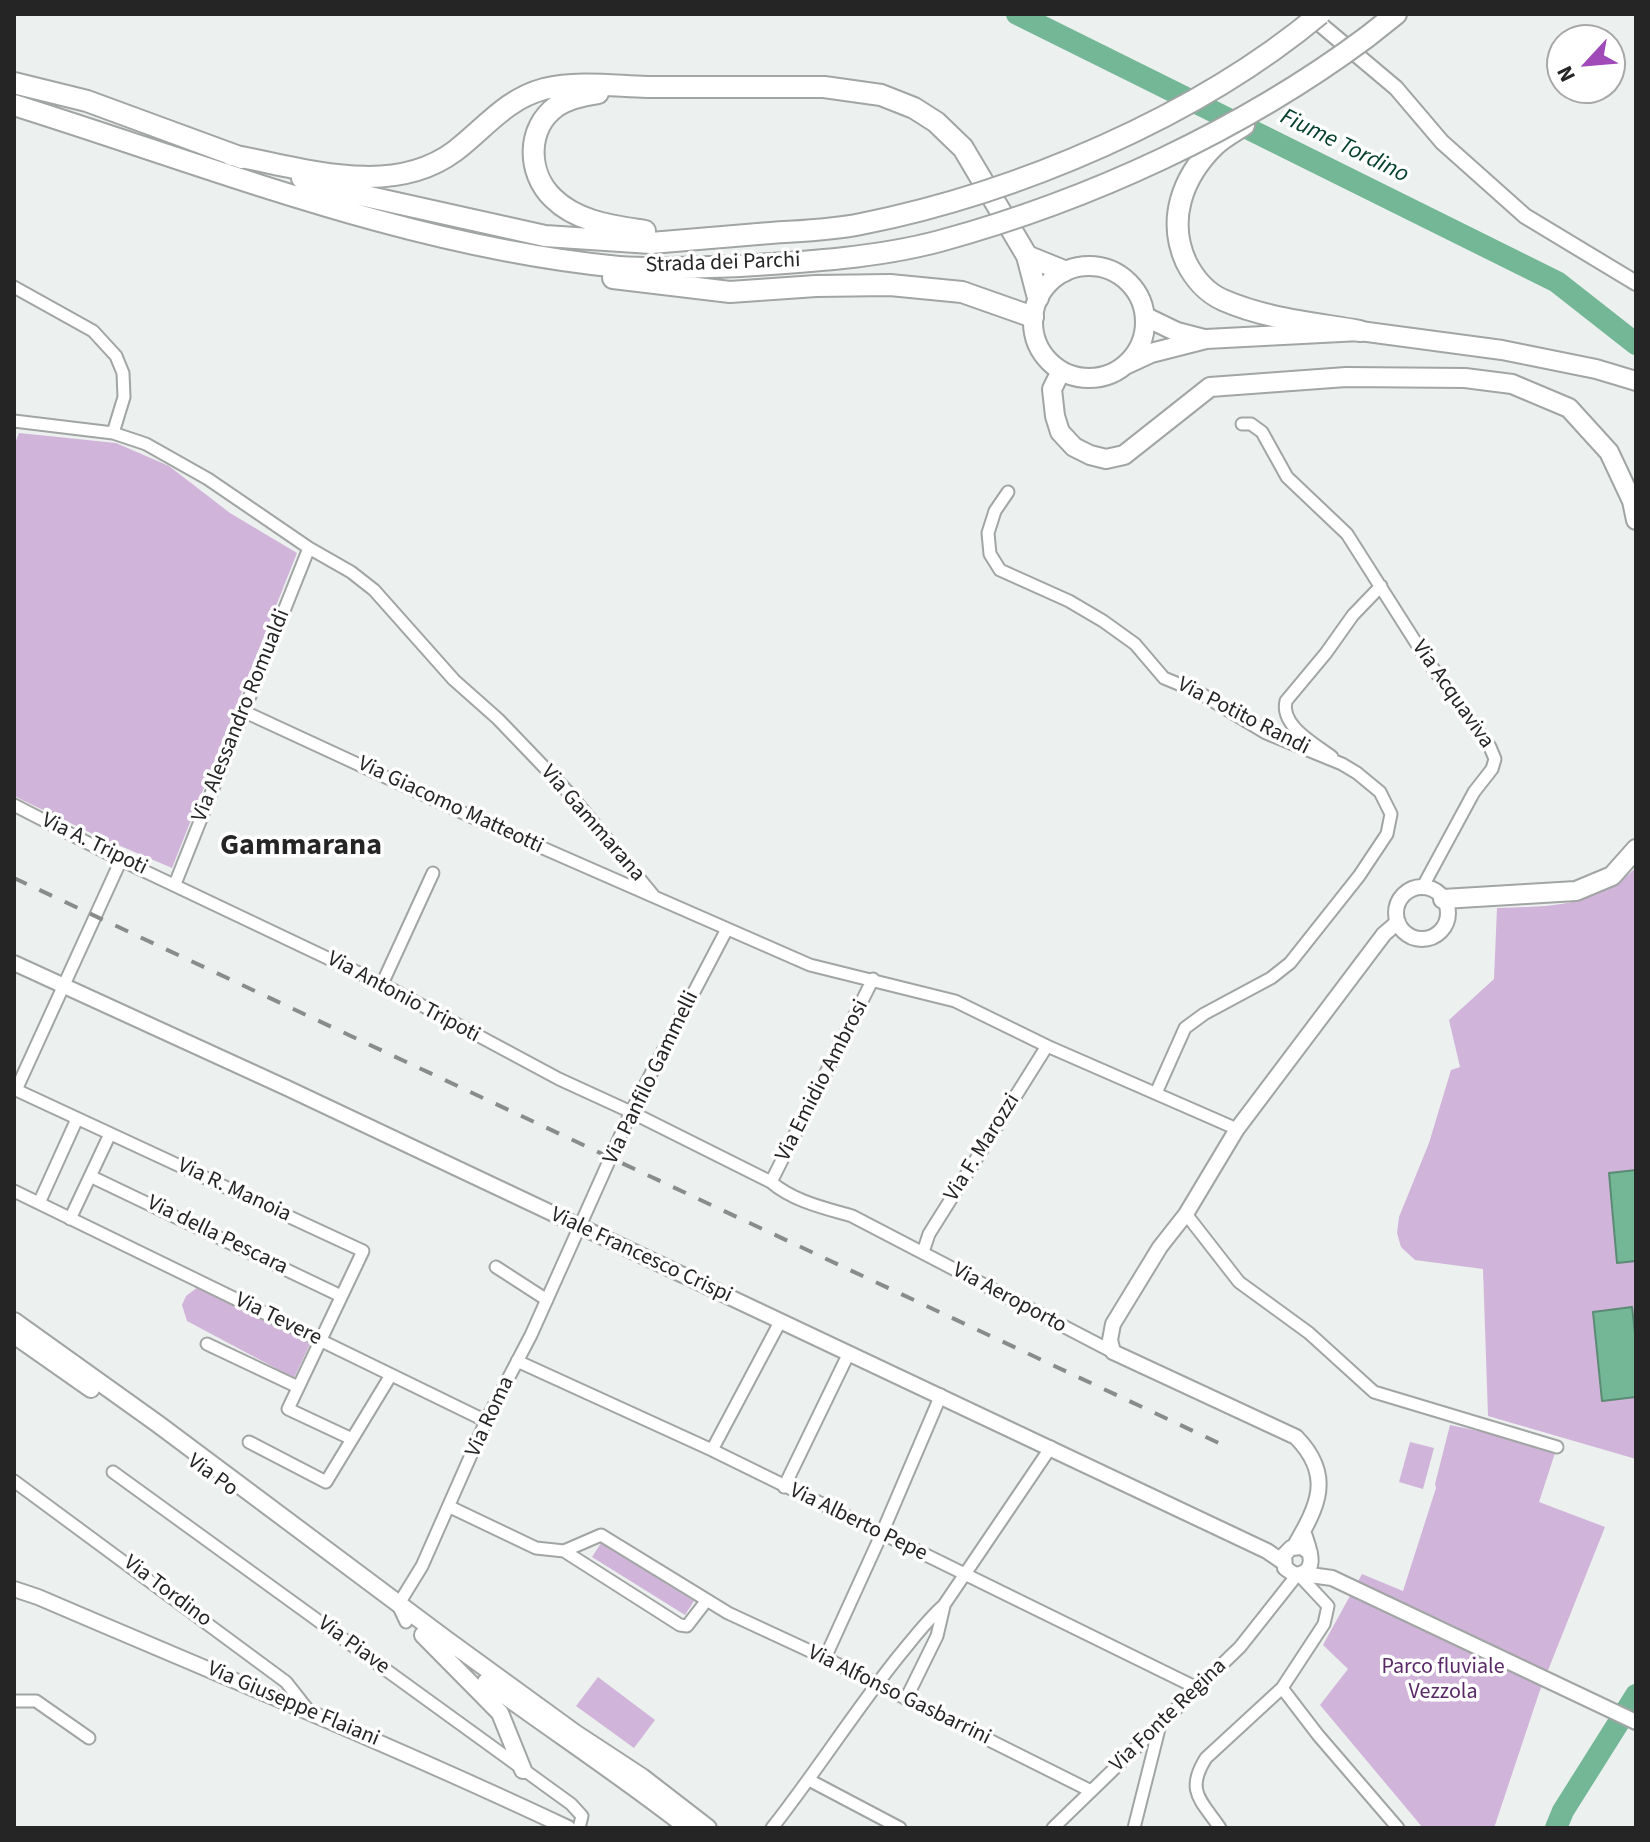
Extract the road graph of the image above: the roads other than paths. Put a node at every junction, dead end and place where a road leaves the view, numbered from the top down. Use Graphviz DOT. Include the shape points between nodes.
graph roads {
  1 [pos="1307,14"];
  2 [pos="1320,14"];
  3 [pos="1396,14"];
  4 [pos="14,83"];
  5 [pos="639,87"];
  6 [pos="1298,87"];
  7 [pos="14,105"];
  8 [pos="231,155"];
  9 [pos="751,235"];
  10 [pos="501,250"];
  11 [pos="1027,256"];
  12 [pos="1064,271"];
  13 [pos="1636,283"];
  14 [pos="14,287"];
  15 [pos="1035,308"];
  16 [pos="1146,317"];
  17 [pos="1312,328"];
  18 [pos="1360,331"];
  19 [pos="1206,339"];
  20 [pos="1125,365"];
  21 [pos="1061,371"];
  22 [pos="1636,381"];
  23 [pos="14,421"];
  24 [pos="1242,424"];
  25 [pos="113,433"];
  26 [pos="1008,492"];
  27 [pos="1636,520"];
  28 [pos="309,548"];
  29 [pos="1381,586"];
  30 [pos="245,712"];
  31 [pos="1342,764"];
  32 [pos="14,805"];
  33 [pos="1636,849"];
  34 [pos="121,860"];
  35 [pos="433,873"];
  36 [pos="175,884"];
  37 [pos="1422,888"];
  38 [pos="656,898"];
  39 [pos="1443,899"];
  40 [pos="1398,922"];
  41 [pos="727,929"];
  42 [pos="14,963"];
  43 [pos="873,979"];
  44 [pos="382,984"];
  45 [pos="63,985"];
  46 [pos="1047,1046"];
  47 [pos="15,1090"];
  48 [pos="1156,1093"];
  49 [pos="631,1112"];
  50 [pos="77,1119"];
  51 [pos="1237,1129"];
  52 [pos="110,1134"];
  53 [pos="92,1177"];
  54 [pos="771,1182"];
  55 [pos="14,1191"];
  56 [pos="39,1203"];
  57 [pos="1186,1214"];
  58 [pos="70,1219"];
  59 [pos="580,1228"];
  60 [pos="923,1252"];
  61 [pos="496,1267"];
  62 [pos="341,1296"];
  63 [pos="547,1300"];
  64 [pos="14,1321"];
  65 [pos="780,1322"];
  66 [pos="14,1335"];
  67 [pos="320,1340"];
  68 [pos="207,1344"];
  69 [pos="1113,1352"];
  70 [pos="848,1355"];
  71 [pos="517,1361"];
  72 [pos="391,1375"];
  73 [pos="298,1387"];
  74 [pos="941,1395"];
  75 [pos="486,1421"];
  76 [pos="352,1439"];
  77 [pos="249,1442"];
  78 [pos="1051,1447"];
  79 [pos="1557,1447"];
  80 [pos="712,1450"];
  81 [pos="113,1472"];
  82 [pos="14,1481"];
  83 [pos="784,1487"];
  84 [pos="450,1507"];
  85 [pos="281,1530"];
  86 [pos="1303,1531"];
  87 [pos="882,1533"];
  88 [pos="564,1551"];
  89 [pos="1311,1557"];
  90 [pos="1293,1565"];
  91 [pos="964,1574"];
  92 [pos="1332,1578"];
  93 [pos="14,1589"];
  94 [pos="707,1600"];
  95 [pos="399,1604"];
  96 [pos="944,1605"];
  97 [pos="406,1622"];
  98 [pos="825,1658"];
  99 [pos="476,1681"];
  100 [pos="875,1685"];
  101 [pos="1197,1688"];
  102 [pos="1282,1688"];
  103 [pos="906,1699"];
  104 [pos="14,1701"];
  105 [pos="311,1714"];
  106 [pos="1636,1722"];
  107 [pos="1160,1725"];
  108 [pos="575,1733"];
  109 [pos="89,1738"];
  110 [pos="523,1770"];
  111 [pos="809,1780"];
  112 [pos="1091,1791"];
  113 [pos="568,1828"];
  114 [pos="579,1828"];
  115 [pos="688,1828"];
  116 [pos="708,1828"];
  117 [pos="772,1828"];
  118 [pos="900,1828"];
  119 [pos="1053,1828"];
  120 [pos="1134,1828"];
  121 [pos="1220,1828"];
  122 [pos="1398,1828"];
  1 -- 13 [label="street" via="1396,88 1442,142 1525,216"];
  2 -- 9 [label="highway, Strada dei Parchi, bridge" via="1204,94 1063,162 945,204 858,225"];
  3 -- 6 [label="highway, Strada dei Parchi, bridge"];
  4 -- 8 [label="highway, Strada dei Parchi" via="87,101"];
  5 -- 8 [label="highway" via="587,83 540,90 506,106 444,159 375,178"];
  5 -- 9 [label="highway" via="584,95 557,106 543,120 535,137 534,163 543,187 567,209 609,226"];
  5 -- 11 [label="highway" via="824,87 881,95 914,108 963,148"];
  6 -- 10 [label="highway, Strada dei Parchi, bridge" via="1158,160 1056,204 937,241 796,263 740,266 621,267"];
  6 -- 17 [label="highway, bridge" via="1214,146 1184,187 1176,223 1182,252 1201,285 1220,299"];
  7 -- 10 [label="highway, Strada dei Parchi" via="340,210"];
  8 -- 9 [label="highway, Strada dei Parchi" via="347,192 545,236 651,243"];
  10 -- 15 [label="highway" via="612,277 730,292 890,285 962,292"];
  11 -- 12 [label="highway"];
  11 -- 15 [label="highway"];
  12 -- 15 [label="highway" via="1049,282"];
  12 -- 16 [label="highway" via="1091,266 1117,272 1136,292"];
  14 -- 25 [label="street" via="93,331 116,356 124,397"];
  15 -- 21 [label="highway" via="1039,348"];
  16 -- 19 [label="highway"];
  16 -- 20 [label="highway" via="1137,352"];
  17 -- 18 [label="highway"];
  17 -- 19 [label="highway"];
  18 -- 22 [label="highway" via="1502,350"];
  19 -- 20 [label="highway"];
  20 -- 21 [label="highway" via="1094,378"];
  21 -- 27 [label="highway" via="1052,389 1060,432 1074,447 1106,459 1124,455 1210,387 1346,377 1465,378 1512,384 1569,408 1609,452"];
  23 -- 25 [label="street, Via Gammarana"];
  24 -- 29 [label="street, Via Acquaviva" via="1262,432 1287,477 1347,534"];
  25 -- 28 [label="street, Via Gammarana" via="177,459"];
  26 -- 31 [label="street, Via Potito Randi" via="988,533 990,554 1000,570 1103,621 1135,644 1164,678 1266,733"];
  28 -- 30 [label="street, Via Alessandro Romualdi"];
  28 -- 38 [label="street, Via Gammarana" via="374,590 454,680 569,793"];
  29 -- 31 [label="street" via="1353,615 1284,710 1289,722"];
  29 -- 37 [label="street, Via Acquaviva" via="1495,759"];
  30 -- 36 [label="street, Via Alessandro Romualdi"];
  30 -- 38 [label="street, Via Giacomo Matteotti"];
  31 -- 48 [label="street, Via Potito Randi" via="1380,792 1391,814 1387,834 1290,963 1185,1028"];
  32 -- 34 [label="street, Via A. Tripoti"];
  33 -- 39 [label="highway" via="1612,876 1576,891"];
  34 -- 36 [label="street, Via A. Tripoti"];
  34 -- 45 [label="street"];
  35 -- 44 [label="street"];
  36 -- 44 [label="street, Via Antonio Tripoti"];
  37 -- 39 [label="street"];
  37 -- 40 [label="street" via="1401,898"];
  38 -- 41 [label="street, Via Gammarana"];
  39 -- 40 [label="street" via="1447,916 1433,937 1416,938"];
  40 -- 51 [label="street"];
  41 -- 43 [label="street, Via Gammarana" via="810,965"];
  41 -- 49 [label="street, Via Panfilo Gammelli"];
  42 -- 45 [label="street, Viale Francesco Crispi"];
  43 -- 46 [label="street, Via Gammarana" via="955,1001"];
  43 -- 54 [label="street, Via Emidio Ambrosi"];
  44 -- 49 [label="street, Via Antonio Tripoti"];
  45 -- 47 [label="street"];
  45 -- 59 [label="street, Viale Francesco Crispi"];
  46 -- 48 [label="street, Via Gammarana"];
  46 -- 60 [label="street, Via F. Marozzi"];
  47 -- 50 [label="street, Via R. Manoia"];
  48 -- 51 [label="street, Via Gammarana"];
  49 -- 54 [label="street, Via Aeroporto"];
  49 -- 59 [label="street, Via Panfilo Gammelli"];
  50 -- 52 [label="street, Via R. Manoia"];
  50 -- 56 [label="street"];
  51 -- 57 [label="street"];
  52 -- 53 [label="street"];
  52 -- 62 [label="street, Via R. Manoia" via="363,1251"];
  53 -- 58 [label="street"];
  53 -- 62 [label="street, Via della Pescara"];
  54 -- 60 [label="street, Via Aeroporto"];
  55 -- 56 [label="street, Via Tevere"];
  56 -- 58 [label="street, Via Tevere"];
  57 -- 69 [label="street" via="1113,1324"];
  57 -- 79 [label="street" via="1239,1282 1309,1333 1374,1392"];
  58 -- 67 [label="street, Via Tevere"];
  59 -- 63 [label="street, Via Roma"];
  59 -- 65 [label="street, Viale Francesco Crispi"];
  60 -- 69 [label="street, Via Aeroporto"];
  61 -- 63 [label="street"];
  62 -- 67 [label="street, Via R. Manoia"];
  63 -- 71 [label="street, Via Roma"];
  64 -- 95 [label="main road, Via Po"];
  65 -- 70 [label="street, Viale Francesco Crispi"];
  65 -- 80 [label="street"];
  66 -- 85 [label="main road, Via Po"];
  67 -- 72 [label="street, Via Tevere"];
  67 -- 73 [label="street, Via R. Manoia"];
  68 -- 73 [label="street"];
  69 -- 86 [label="street, Via Aeroporto" via="1296,1437 1317,1467 1321,1485"];
  70 -- 74 [label="street, Viale Francesco Crispi"];
  70 -- 83 [label="street"];
  71 -- 75 [label="street, Via Roma"];
  71 -- 80 [label="street, Via Alberto Pepe"];
  72 -- 75 [label="street, Via Tevere"];
  72 -- 76 [label="street"];
  73 -- 76 [label="street, Via R. Manoia" via="288,1409"];
  74 -- 78 [label="street, Viale Francesco Crispi"];
  74 -- 87 [label="street"];
  75 -- 84 [label="street, Via Roma"];
  76 -- 77 [label="street" via="326,1482"];
  78 -- 90 [label="street, Viale Francesco Crispi"];
  78 -- 91 [label="street"];
  80 -- 83 [label="street, Via Alberto Pepe"];
  81 -- 110 [label="street, Via Piave"];
  82 -- 105 [label="street, Via Tordino" via="286,1682"];
  83 -- 87 [label="street, Via Alberto Pepe"];
  84 -- 88 [label="street" via="536,1548"];
  84 -- 95 [label="street, Via Roma"];
  85 -- 95 [label="main road" via="292,1532 388,1602"];
  85 -- 97 [label="main road, Via Po"];
  86 -- 89 [label="street"];
  86 -- 90 [label="street, Via Aeroporto"];
  87 -- 91 [label="street, Via Alberto Pepe"];
  87 -- 98 [label="street"];
  88 -- 94 [label="street, Via Alfonso Gasbarrini" via="601,1535"];
  88 -- 94 [label="street" via="680,1625 687,1626"];
  89 -- 90 [label="street" via="1310,1569"];
  89 -- 90 [label="street" via="1302,1547"];
  89 -- 92 [label="street"];
  90 -- 92 [label="street"];
  90 -- 101 [label="street, Via Fonte Regina" via="1278,1598 1240,1647"];
  90 -- 102 [label="street" via="1329,1610"];
  91 -- 96 [label="street"];
  91 -- 101 [label="street, Via Alberto Pepe"];
  92 -- 106 [label="street"];
  93 -- 105 [label="street, Via Giuseppe Flaiani"];
  94 -- 98 [label="street, Via Alfonso Gasbarrini"];
  95 -- 97 [label="street"];
  95 -- 108 [label="main road, Via Po"];
  96 -- 100 [label="street"];
  96 -- 103 [label="street" via="937,1636"];
  97 -- 99 [label="main road, Via Po"];
  98 -- 100 [label="street, Via Alfonso Gasbarrini"];
  99 -- 108 [label="main road" via="486,1675 562,1730"];
  99 -- 110 [label="main road" via="500,1713"];
  99 -- 115 [label="main road, Via Po" via="635,1786"];
  100 -- 103 [label="street, Via Alfonso Gasbarrini"];
  100 -- 111 [label="street"];
  101 -- 107 [label="street, Via Fonte Regina"];
  102 -- 121 [label="street" via="1197,1772 1197,1795"];
  102 -- 122 [label="street"];
  103 -- 112 [label="street, Via Alfonso Gasbarrini"];
  104 -- 109 [label="street" via="36,1701"];
  105 -- 113 [label="street, Via Giuseppe Flaiani"];
  107 -- 112 [label="street, Via Fonte Regina"];
  107 -- 120 [label="street"];
  108 -- 116 [label="main road, Via Po"];
  110 -- 114 [label="street, Via Piave" via="571,1804 582,1816"];
  111 -- 117 [label="street"];
  111 -- 118 [label="street"];
  112 -- 119 [label="street, Via Fonte Regina"];
}
